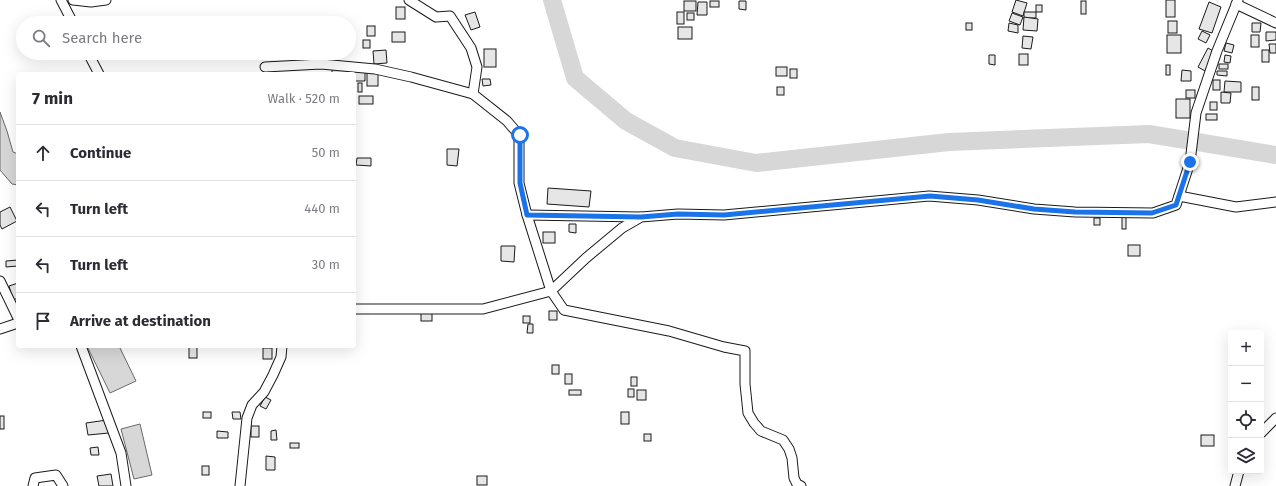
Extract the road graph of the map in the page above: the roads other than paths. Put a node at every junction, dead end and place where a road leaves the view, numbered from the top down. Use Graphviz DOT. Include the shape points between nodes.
graph roads {
  1 [pos="61,0"];
  2 [pos="73,0"];
  3 [pos="106,0"];
  4 [pos="409,0"];
  5 [pos="1237,2"];
  6 [pos="69,16"];
  7 [pos="1276,23"];
  8 [pos="92,60"];
  9 [pos="265,67"];
  10 [pos="98,72"];
  11 [pos="473,94"];
  12 [pos="1179,196"];
  13 [pos="1276,202"];
  14 [pos="527,215"];
  15 [pos="641,217"];
  16 [pos="0,281"];
  17 [pos="551,291"];
  18 [pos="356,309"];
  19 [pos="16,314"];
  20 [pos="16,324"];
  21 [pos="0,329"];
  22 [pos="82,348"];
  23 [pos="282,348"];
  24 [pos="1276,418"];
  25 [pos="1264,430"];
  26 [pos="1238,474"];
  27 [pos="33,486"];
  28 [pos="63,486"];
  29 [pos="126,486"];
  30 [pos="240,486"];
  31 [pos="801,486"];
  32 [pos="1235,486"];
  1 -- 6 [label="street"];
  2 -- 3 [label="street"];
  4 -- 11 [label="street" via="436,17 450,16 471,48 477,68"];
  5 -- 7 [label="street"];
  5 -- 12 [label="street" via="1196,113 1190,162"];
  8 -- 10 [label="street"];
  9 -- 11 [label="street" via="321,64 375,69"];
  11 -- 14 [label="street" via="507,121 520,135 520,183"];
  12 -- 13 [label="street" via="1236,206"];
  12 -- 15 [label="street" via="1176,205 1152,213 1034,209 930,196 724,215 678,214"];
  14 -- 15 [label="street"];
  14 -- 17 [label="street"];
  15 -- 17 [label="street" via="622,228"];
  16 -- 19 [label="street"];
  17 -- 18 [label="street" via="483,309"];
  17 -- 31 [label="street" via="564,310 669,330 745,351 748,413 762,431 783,440 792,458 794,478"];
  20 -- 21 [label="street"];
  22 -- 29 [label="street" via="121,453"];
  23 -- 30 [label="street" via="274,375 252,405 247,418"];
  24 -- 25 [label="street"];
  26 -- 32 [label="street"];
  27 -- 28 [label="street" via="35,478 56,475"];
}
